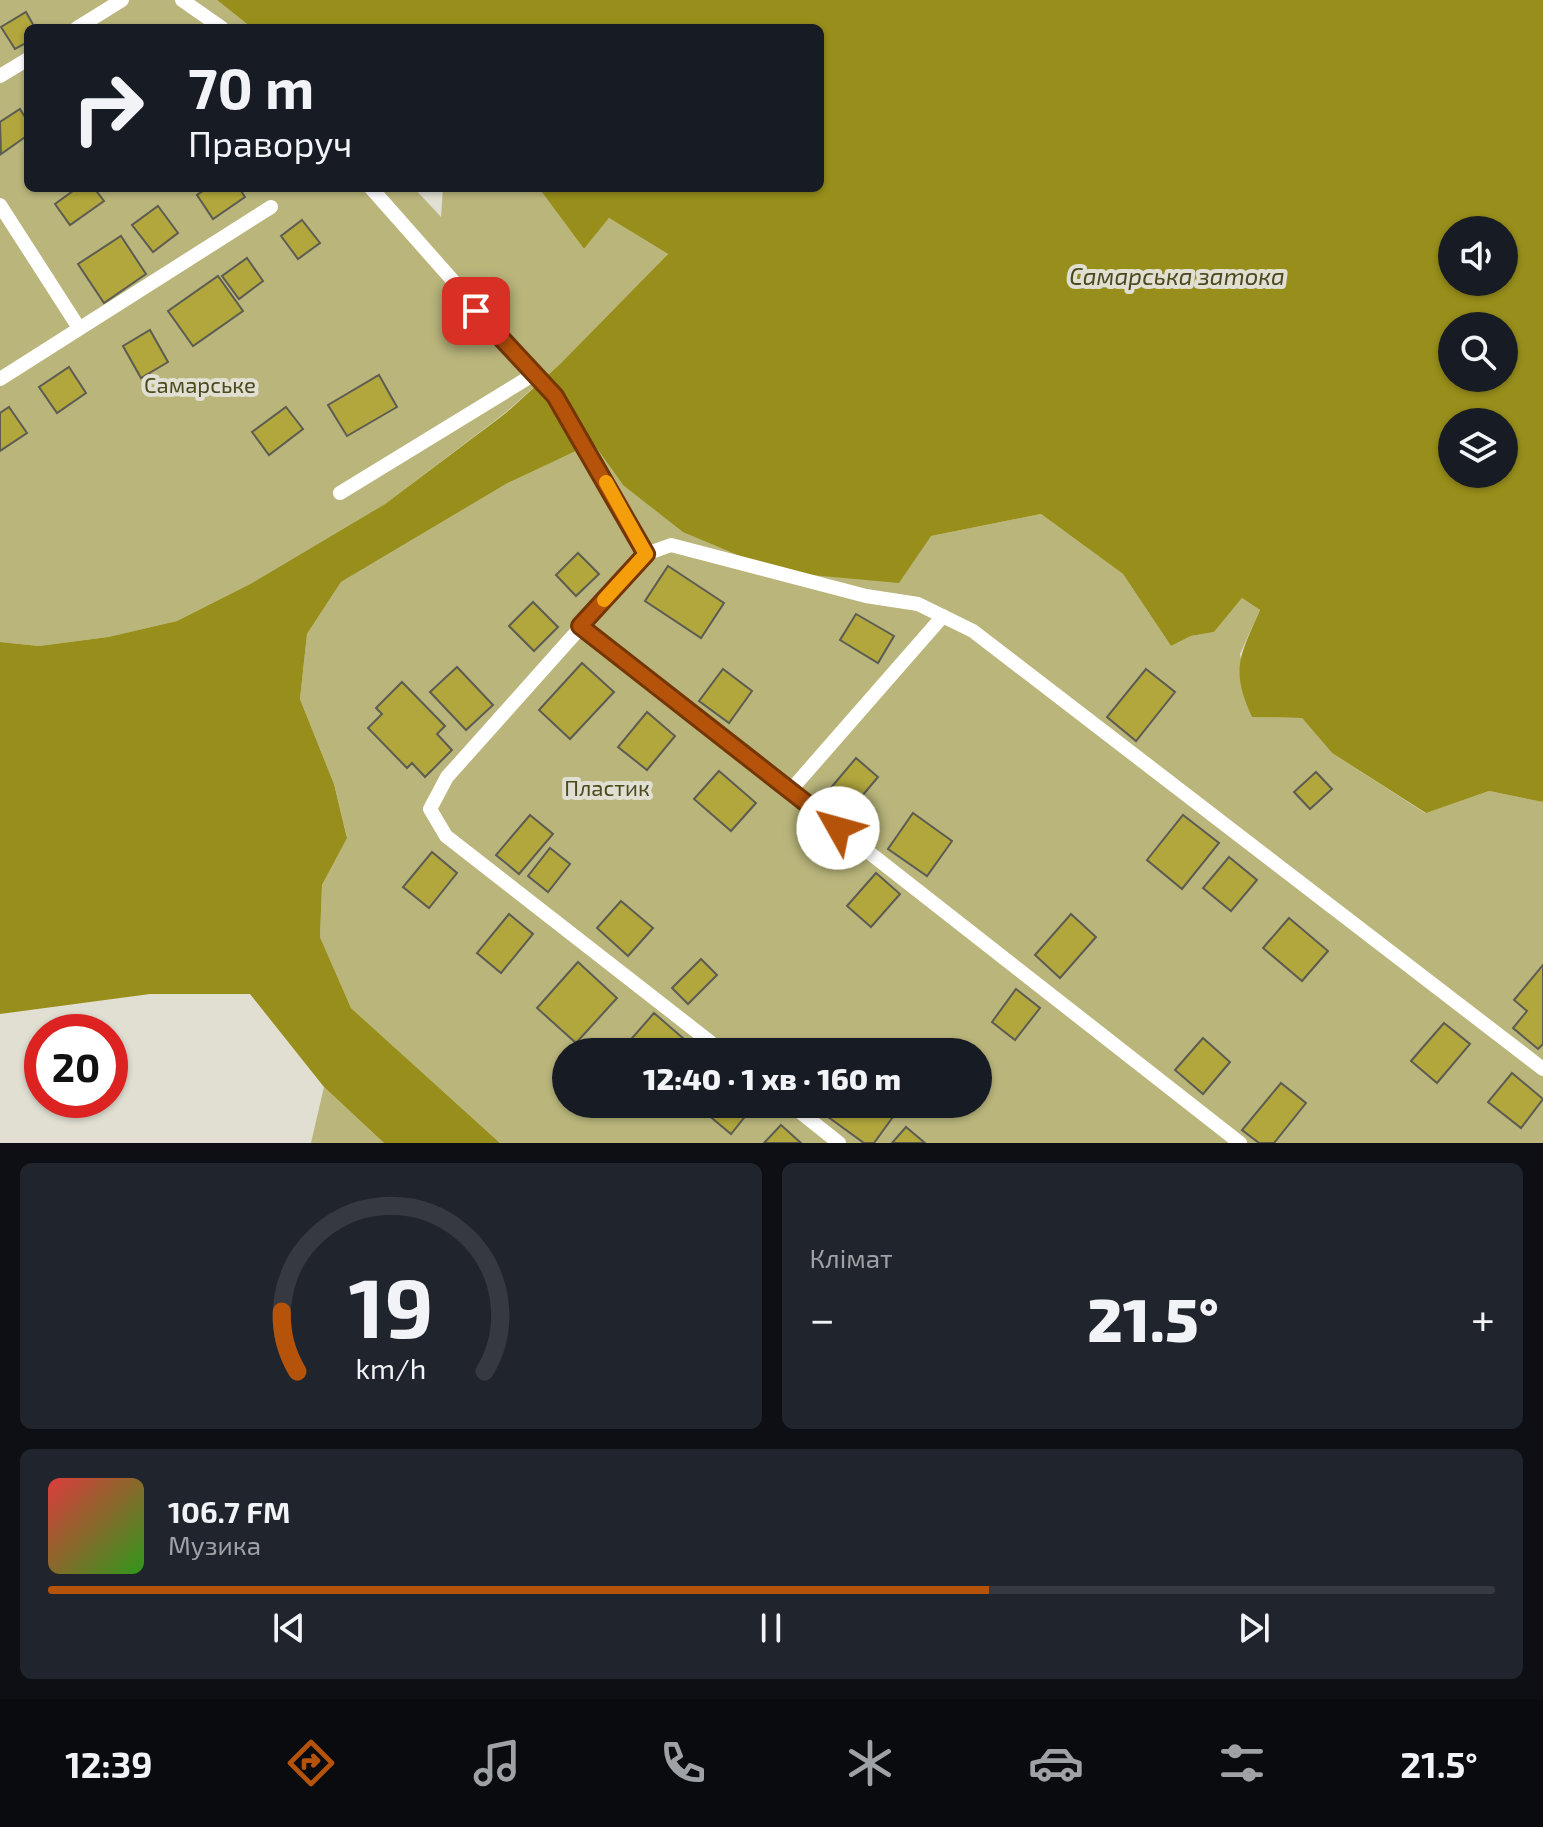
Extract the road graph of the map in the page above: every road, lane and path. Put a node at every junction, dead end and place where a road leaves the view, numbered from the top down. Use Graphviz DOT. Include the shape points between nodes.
graph roads {
  1 [pos="122,0"];
  2 [pos="182,0"];
  3 [pos="83,24"];
  4 [pos="216,24"];
  5 [pos="24,61"];
  6 [pos="0,76"];
  7 [pos="374,192"];
  8 [pos="0,205"];
  9 [pos="271,207"];
  10 [pos="79,328"];
  11 [pos="536,373"];
  12 [pos="0,379"];
  13 [pos="340,493"];
  14 [pos="646,554"];
  15 [pos="943,616"];
  16 [pos="580,626"];
  17 [pos="790,791"];
  18 [pos="705,1038"];
  19 [pos="1543,1069"];
  20 [pos="808,1118"];
  21 [pos="839,1143"];
  22 [pos="1240,1143"];
  1 -- 3 [label="lane"];
  2 -- 4 [label="lane"];
  5 -- 6 [label="lane"];
  7 -- 11 [label="lane"];
  8 -- 10 [label="lane"];
  9 -- 10 [label="lane"];
  10 -- 12 [label="lane"];
  11 -- 13 [label="lane"];
  11 -- 14 [label="lane" via="555,396"];
  14 -- 15 [label="lane" via="671,545 866,596 918,604"];
  14 -- 16 [label="lane"];
  15 -- 17 [label="lane"];
  15 -- 19 [label="lane" via="973,631"];
  16 -- 17 [label="lane"];
  16 -- 18 [label="lane" via="447,777 430,809 446,836"];
  17 -- 22 [label="lane"];
  20 -- 21 [label="lane"];
}
